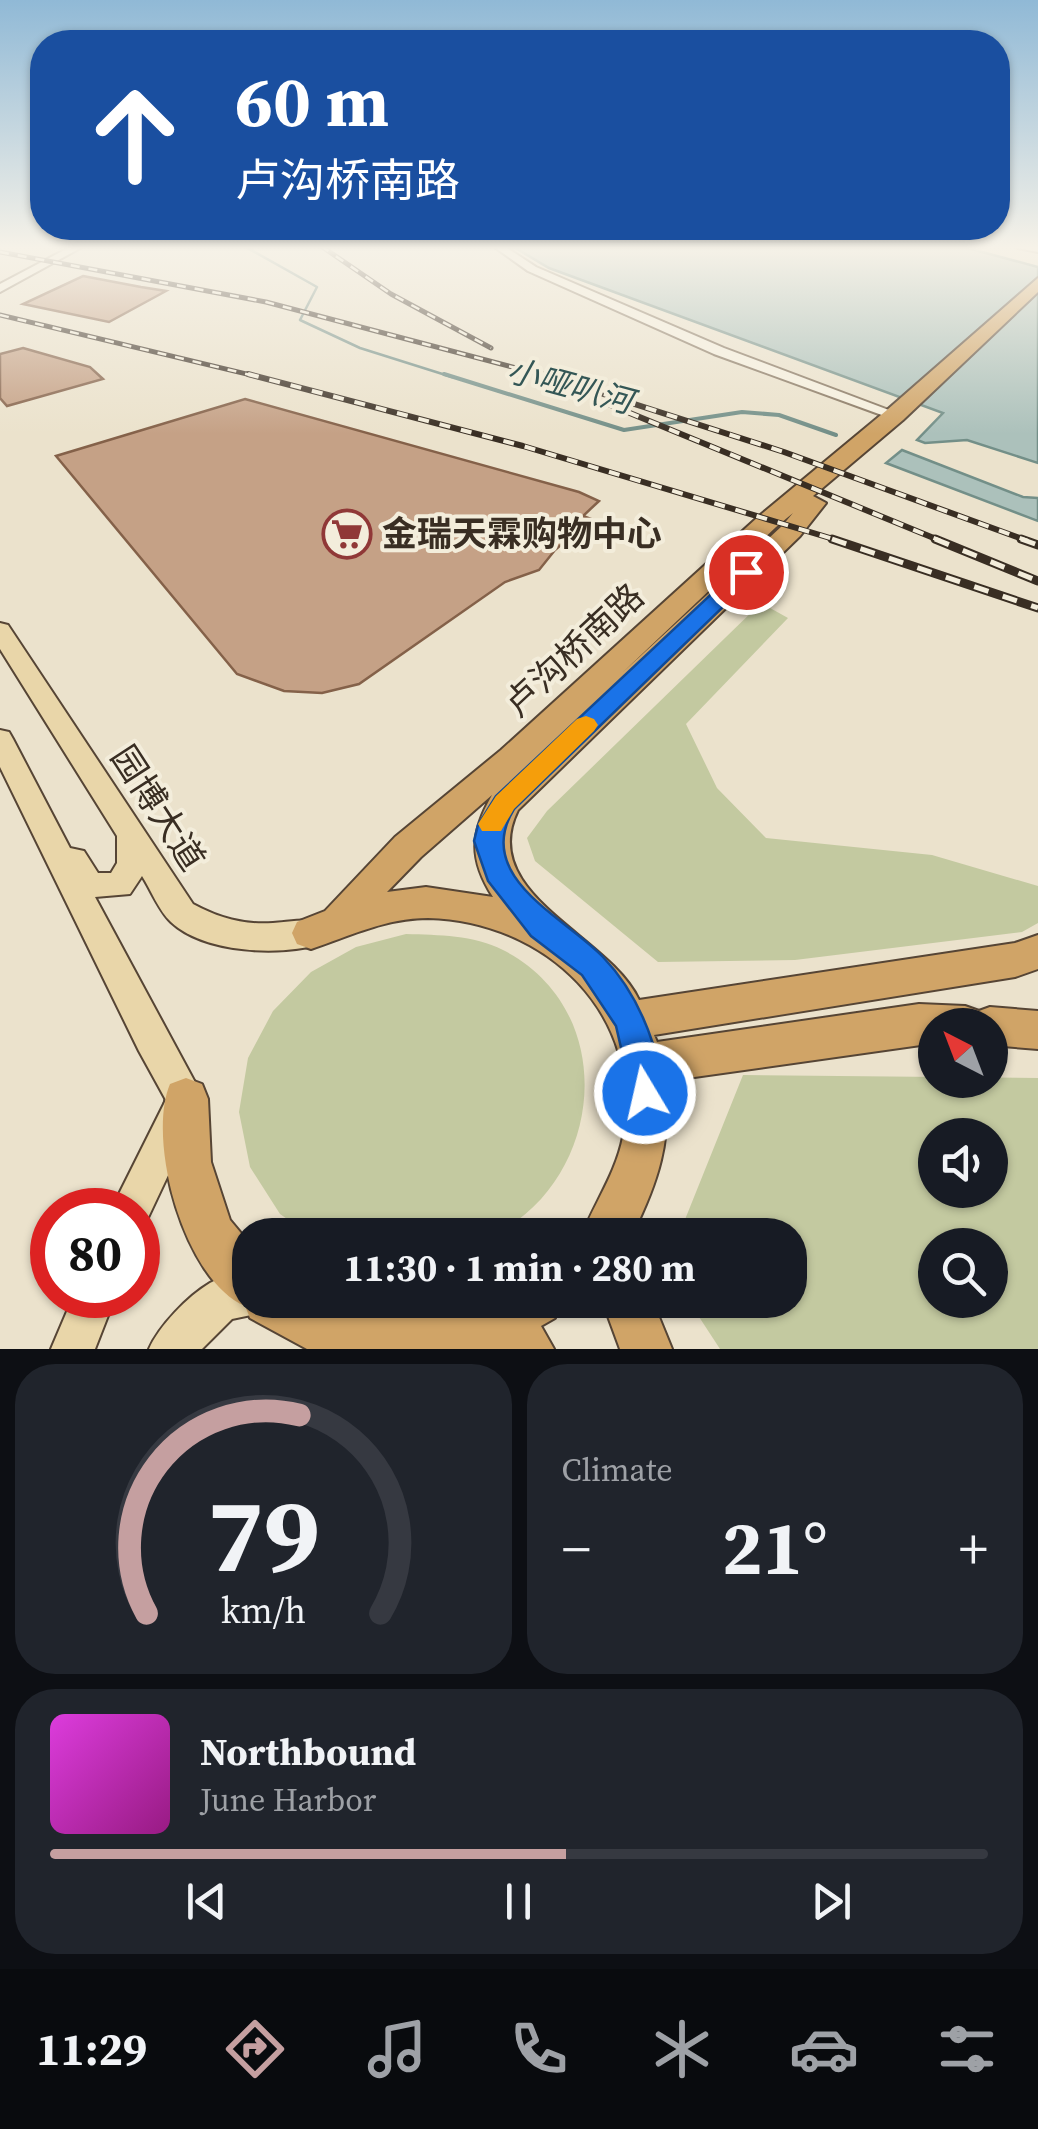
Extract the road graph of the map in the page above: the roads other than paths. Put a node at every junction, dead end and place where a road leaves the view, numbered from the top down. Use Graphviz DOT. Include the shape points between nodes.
graph roads {
  1 [pos="623,309"];
  2 [pos="1011,309"];
  3 [pos="1019,309"];
  4 [pos="904,410"];
  5 [pos="0,630"];
  6 [pos="0,739"];
  7 [pos="45,830"];
  8 [pos="131,837"];
  9 [pos="327,924"];
  10 [pos="542,928"];
  11 [pos="1038,952"];
  12 [pos="630,1020"];
  13 [pos="918,1023"];
  14 [pos="644,1064"];
  15 [pos="186,1099"];
  16 [pos="142,1188"];
  17 [pos="615,1218"];
  18 [pos="232,1262"];
  19 [pos="232,1298"];
  20 [pos="85,1318"];
  21 [pos="301,1318"];
  22 [pos="634,1318"];
  23 [pos="521,1324"];
  24 [pos="72,1349"];
  25 [pos="171,1349"];
  26 [pos="646,1349"];
  1 -- 4 [label="street" via="719,351"];
  2 -- 4 [label="highway, 卢沟桥南路"];
  3 -- 4 [label="highway, 卢沟桥南路"];
  4 -- 9 [label="highway, 卢沟桥南路" via="767,522"];
  4 -- 10 [label="highway, 卢沟桥南路" via="791,531 505,802 491,825 492,861"];
  5 -- 8 [label="main road, 园博大道"];
  6 -- 7 [label="main road"];
  7 -- 8 [label="main road" via="89,885 107,888 130,873"];
  7 -- 15 [label="main road"];
  8 -- 9 [label="main road, 园博大道" via="182,913 211,931 249,937"];
  9 -- 10 [label="highway" via="443,901 494,908"];
  10 -- 12 [label="highway" via="592,966"];
  11 -- 12 [label="highway"];
  12 -- 14 [label="highway"];
  13 -- 14 [label="highway"];
  14 -- 17 [label="highway" via="647,1121 634,1182"];
  15 -- 16 [label="main road"];
  15 -- 18 [label="highway" via="188,1162 210,1234"];
  19 -- 25 [label="main road" via="223,1299"];
  20 -- 24 [label="main road"];
  21 -- 23 [label="highway" via="331,1334 414,1344"];
  22 -- 26 [label="highway"];
}
